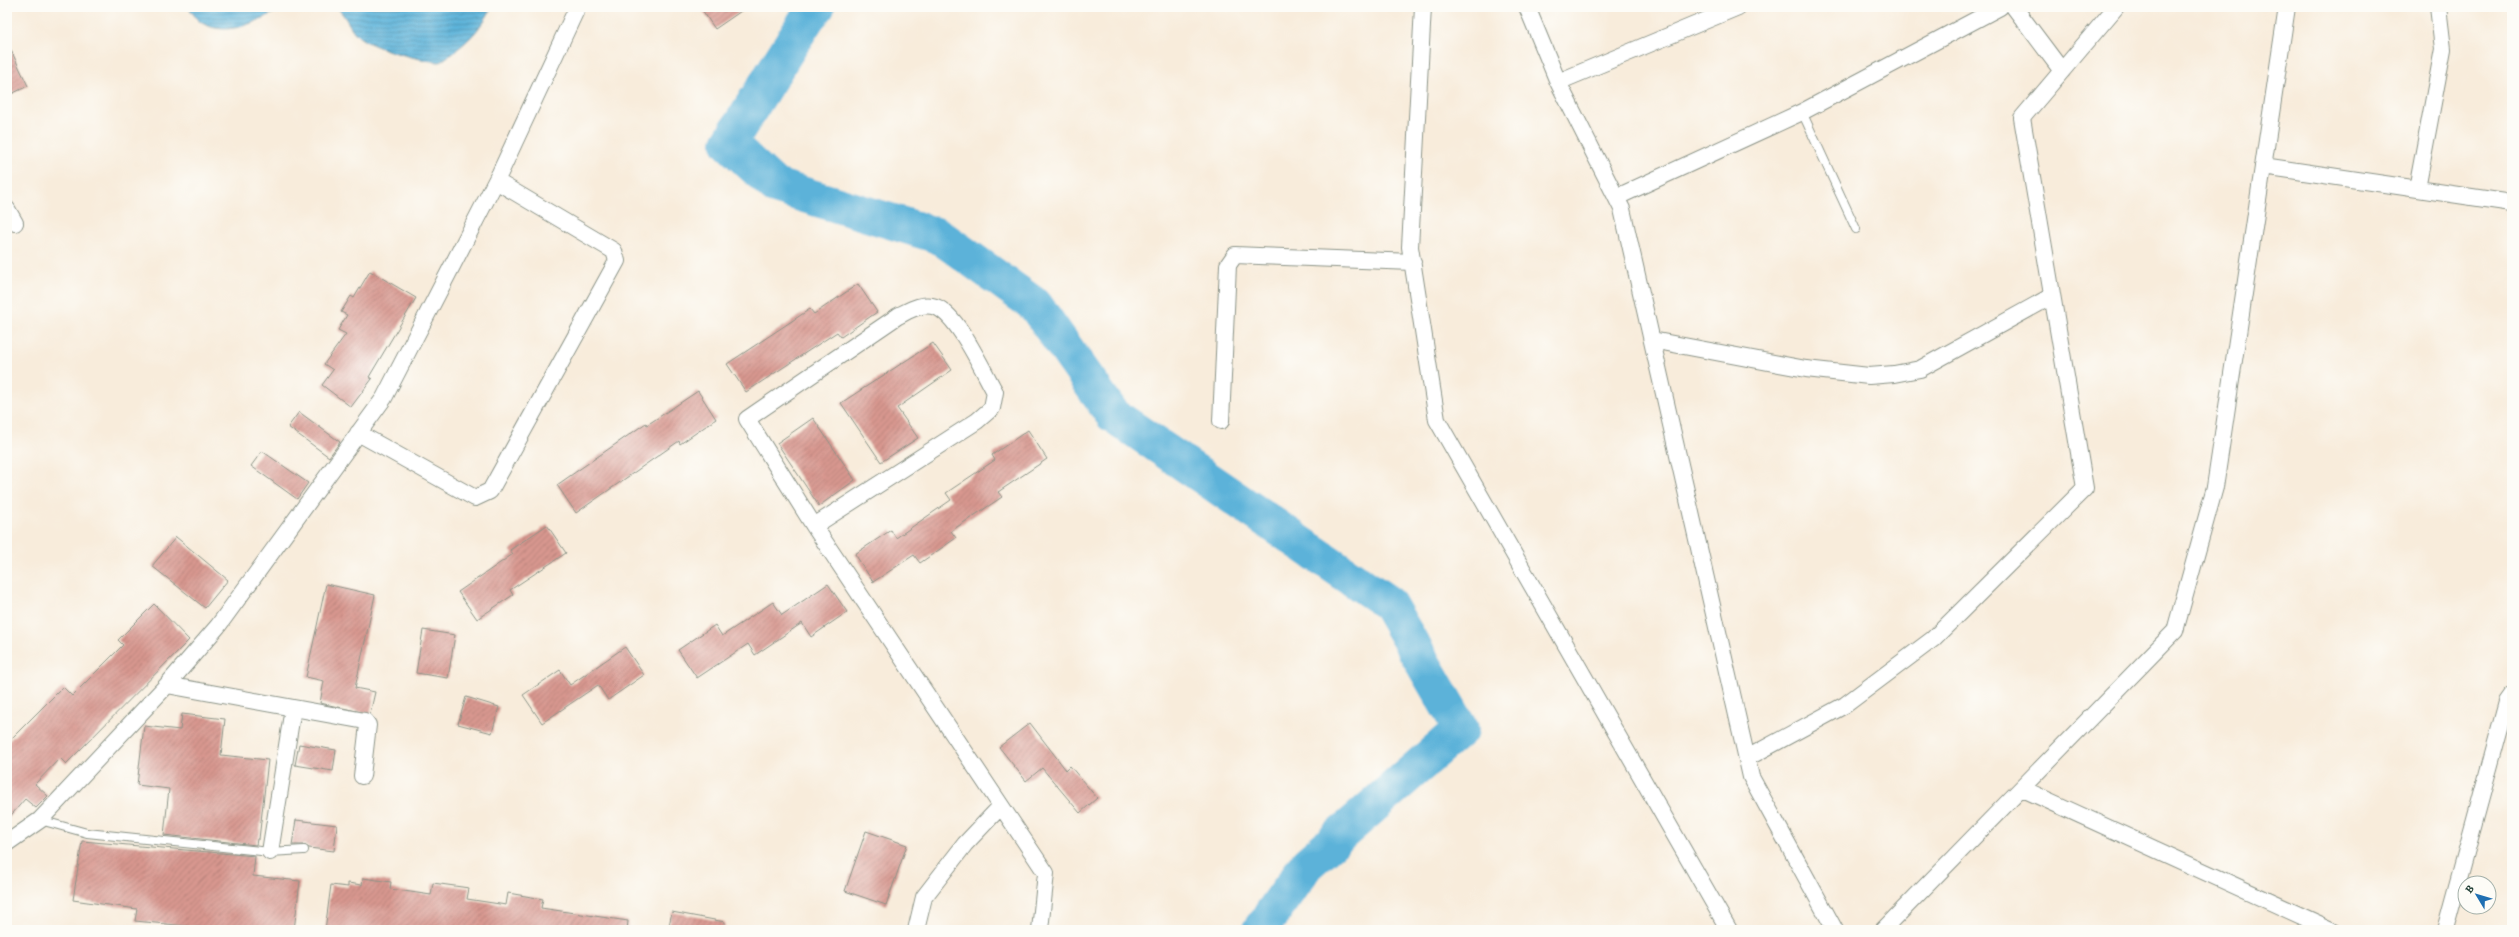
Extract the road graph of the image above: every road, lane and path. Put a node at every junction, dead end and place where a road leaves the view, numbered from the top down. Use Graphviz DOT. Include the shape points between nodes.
graph roads {
  1 [pos="1423,7"];
  2 [pos="1527,7"];
  3 [pos="1738,7"];
  4 [pos="2000,7"];
  5 [pos="2014,7"];
  6 [pos="2116,7"];
  7 [pos="2287,7"];
  8 [pos="2438,7"];
  9 [pos="577,8"];
  10 [pos="2062,71"];
  11 [pos="1558,82"];
  12 [pos="1802,112"];
  13 [pos="2263,166"];
  14 [pos="496,181"];
  15 [pos="2417,189"];
  16 [pos="1616,197"];
  17 [pos="2512,203"];
  18 [pos="7,209"];
  19 [pos="15,223"];
  20 [pos="1856,229"];
  21 [pos="1413,262"];
  22 [pos="2052,296"];
  23 [pos="1652,340"];
  24 [pos="1221,420"];
  25 [pos="358,433"];
  26 [pos="814,526"];
  27 [pos="167,685"];
  28 [pos="2512,695"];
  29 [pos="293,708"];
  30 [pos="1747,758"];
  31 [pos="362,776"];
  32 [pos="2023,789"];
  33 [pos="1001,806"];
  34 [pos="40,820"];
  35 [pos="7,843"];
  36 [pos="304,850"];
  37 [pos="270,852"];
  38 [pos="916,930"];
  39 [pos="1040,930"];
  40 [pos="1730,930"];
  41 [pos="1834,930"];
  42 [pos="1883,930"];
  43 [pos="2332,930"];
  44 [pos="2445,930"];
  1 -- 21 [label="street" via="1410,248"];
  2 -- 11 [label="street"];
  3 -- 11 [label="street"];
  4 -- 12 [label="street"];
  5 -- 10 [label="street"];
  6 -- 10 [label="street"];
  7 -- 13 [label="street"];
  8 -- 15 [label="street" via="2443,49"];
  9 -- 14 [label="street"];
  10 -- 22 [label="street" via="2022,118"];
  11 -- 16 [label="street"];
  12 -- 16 [label="street"];
  12 -- 20 [label="lane"];
  13 -- 15 [label="street"];
  13 -- 32 [label="street" via="2215,487 2176,631"];
  14 -- 25 [label="street" via="384,398"];
  14 -- 25 [label="street" via="614,251 617,261 490,491 475,498"];
  15 -- 17 [label="street"];
  16 -- 23 [label="street" via="1622,209"];
  18 -- 19 [label="street"];
  21 -- 24 [label="street" via="1235,255 1228,265"];
  21 -- 40 [label="street" via="1437,420"];
  22 -- 23 [label="street" via="1920,369 1894,374 1869,376 1806,369"];
  22 -- 30 [label="street" via="2085,488 1932,639 1845,705"];
  23 -- 30 [label="street"];
  25 -- 27 [label="street" via="218,626"];
  26 -- 26 [label="street" via="747,419 898,316 918,306 936,307 952,318 995,392 992,408"];
  26 -- 33 [label="street"];
  27 -- 29 [label="street"];
  27 -- 34 [label="street"];
  28 -- 44 [label="street" via="2507,702"];
  29 -- 31 [label="street" via="365,721 368,725"];
  29 -- 37 [label="street"];
  30 -- 41 [label="street" via="1751,777"];
  32 -- 42 [label="street"];
  32 -- 43 [label="street"];
  33 -- 38 [label="street" via="965,844 924,897"];
  33 -- 39 [label="street" via="1046,873"];
  34 -- 35 [label="street"];
  34 -- 37 [label="lane" via="87,833"];
  36 -- 37 [label="lane"];
}
